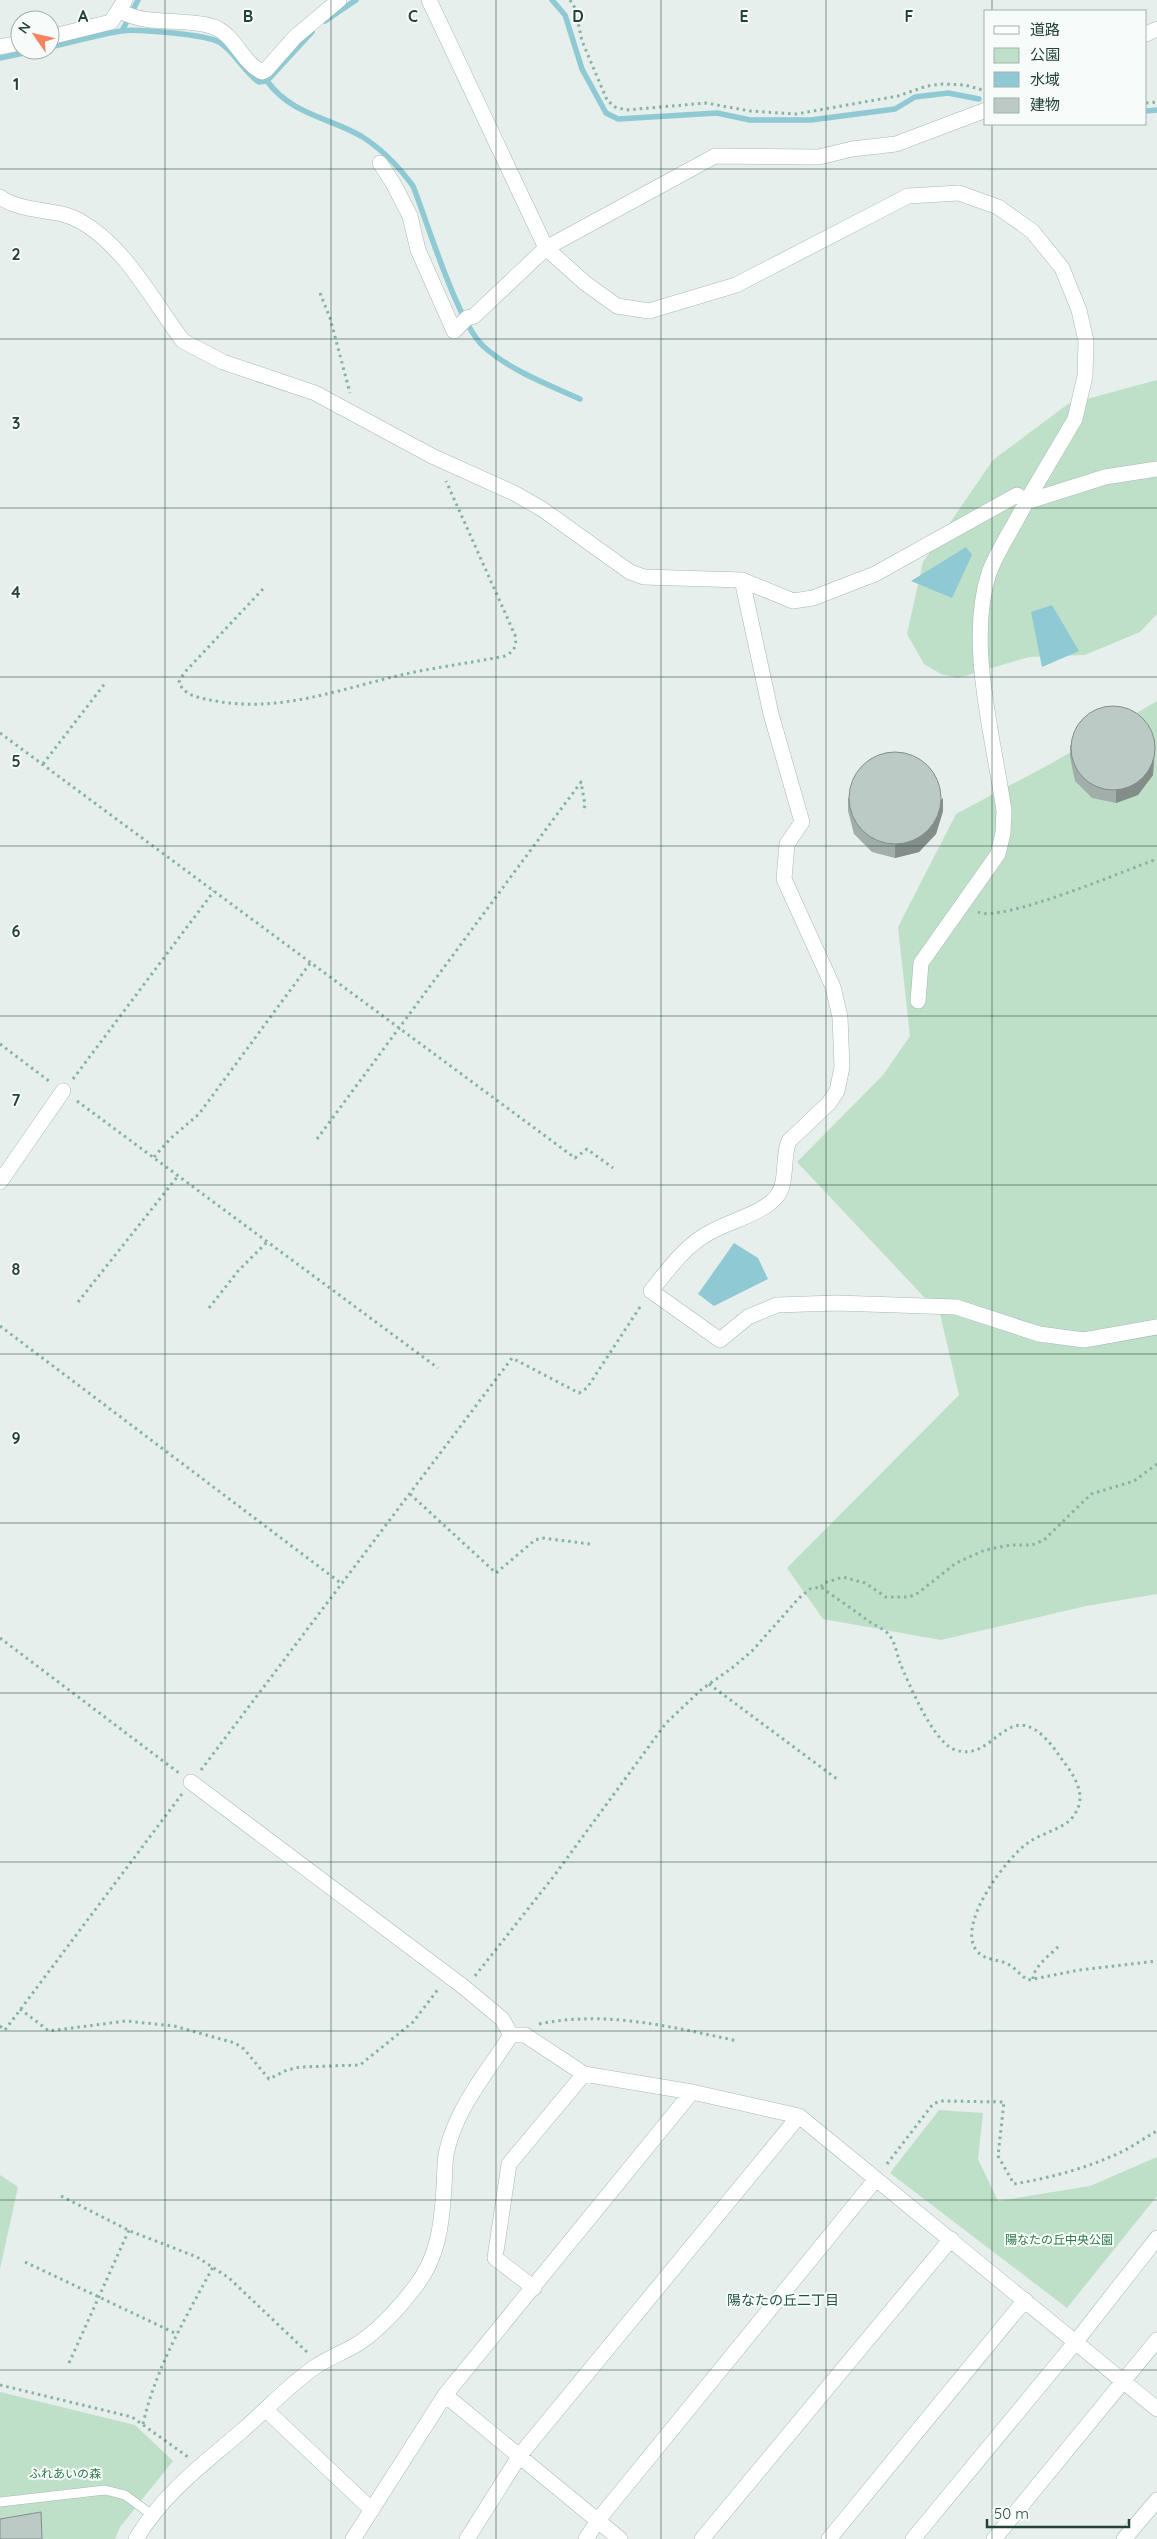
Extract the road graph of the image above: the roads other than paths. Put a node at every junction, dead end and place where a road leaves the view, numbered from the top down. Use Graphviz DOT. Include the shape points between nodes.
graph roads {
  1 [pos="339,0"];
  2 [pos="429,0"];
  3 [pos="122,5"];
  4 [pos="60,35"];
  5 [pos="984,111"];
  6 [pos="380,163"];
  7 [pos="0,197"];
  8 [pos="546,248"];
  9 [pos="1157,469"];
  10 [pos="1026,502"];
  11 [pos="742,580"];
  12 [pos="918,1001"];
  13 [pos="63,1091"];
  14 [pos="0,1182"];
  15 [pos="1157,1326"];
  16 [pos="191,1782"];
  17 [pos="518,2035"];
  18 [pos="584,2074"];
  19 [pos="692,2092"];
  20 [pos="799,2116"];
  21 [pos="876,2179"];
  22 [pos="1157,2238"];
  23 [pos="951,2239"];
  24 [pos="534,2288"];
  25 [pos="1026,2300"];
  26 [pos="1157,2340"];
  27 [pos="1074,2344"];
  28 [pos="1123,2381"];
  29 [pos="446,2395"];
  30 [pos="1157,2409"];
  31 [pos="266,2410"];
  32 [pos="520,2455"];
  33 [pos="1157,2500"];
  34 [pos="0,2502"];
  35 [pos="372,2510"];
  36 [pos="152,2515"];
  37 [pos="598,2520"];
  38 [pos="136,2539"];
  39 [pos="353,2539"];
  40 [pos="467,2539"];
  41 [pos="586,2539"];
  42 [pos="620,2539"];
  43 [pos="702,2539"];
  44 [pos="829,2539"];
  45 [pos="913,2539"];
  46 [pos="994,2539"];
  47 [pos="1124,2539"];
  1 -- 3 [label="street" via="295,37 262,72 254,68 230,37 211,26 139,20"];
  2 -- 8 [label="street"];
  3 -- 4 [label="street" via="111,22 103,26"];
  5 -- 8 [label="street" via="896,144 819,157 715,156"];
  6 -- 8 [label="street" via="410,216 418,250 454,331"];
  7 -- 11 [label="street" via="26,209 68,216 104,238 183,341 191,347 224,362 315,393 542,509 630,572 644,577"];
  8 -- 10 [label="street" via="617,306 649,311 736,285 908,196 958,193 998,208 1032,231 1062,268 1079,310 1086,341 1086,376 1075,419"];
  9 -- 10 [label="street" via="1105,477"];
  10 -- 11 [label="street" via="1018,495 875,574 813,598 793,601"];
  10 -- 12 [label="street" via="990,573 981,615 981,654 1004,811 1003,833 998,854 921,963"];
  11 -- 15 [label="street" via="771,714 802,822 787,844 784,879 833,986 840,1017 841,1081 829,1103 788,1141 781,1191 776,1198 768,1205 704,1235 683,1253 651,1291 720,1340 748,1317 777,1305 836,1303 956,1307 1039,1334 1084,1340"];
  13 -- 14 [label="street"];
  16 -- 17 [label="street" via="465,1988"];
  17 -- 18 [label="street"];
  17 -- 31 [label="street" via="457,2118 447,2151 442,2219 431,2263 416,2287 381,2326 294,2382"];
  18 -- 19 [label="street"];
  18 -- 24 [label="street" via="509,2164 495,2258"];
  19 -- 20 [label="street"];
  19 -- 24 [label="street"];
  20 -- 21 [label="street"];
  20 -- 32 [label="street"];
  21 -- 23 [label="street"];
  21 -- 37 [label="street"];
  22 -- 27 [label="street"];
  23 -- 25 [label="street"];
  23 -- 43 [label="street"];
  24 -- 29 [label="street"];
  25 -- 27 [label="street"];
  25 -- 44 [label="street"];
  26 -- 28 [label="street"];
  27 -- 28 [label="street"];
  27 -- 45 [label="street"];
  28 -- 30 [label="street"];
  28 -- 46 [label="street"];
  29 -- 32 [label="street"];
  29 -- 35 [label="street"];
  31 -- 35 [label="street"];
  31 -- 36 [label="street" via="197,2467"];
  32 -- 37 [label="street"];
  32 -- 40 [label="street"];
  33 -- 47 [label="street"];
  34 -- 36 [label="lane" via="105,2490 125,2495"];
  35 -- 39 [label="street"];
  36 -- 38 [label="street"];
  37 -- 41 [label="street"];
  37 -- 42 [label="street"];
}
